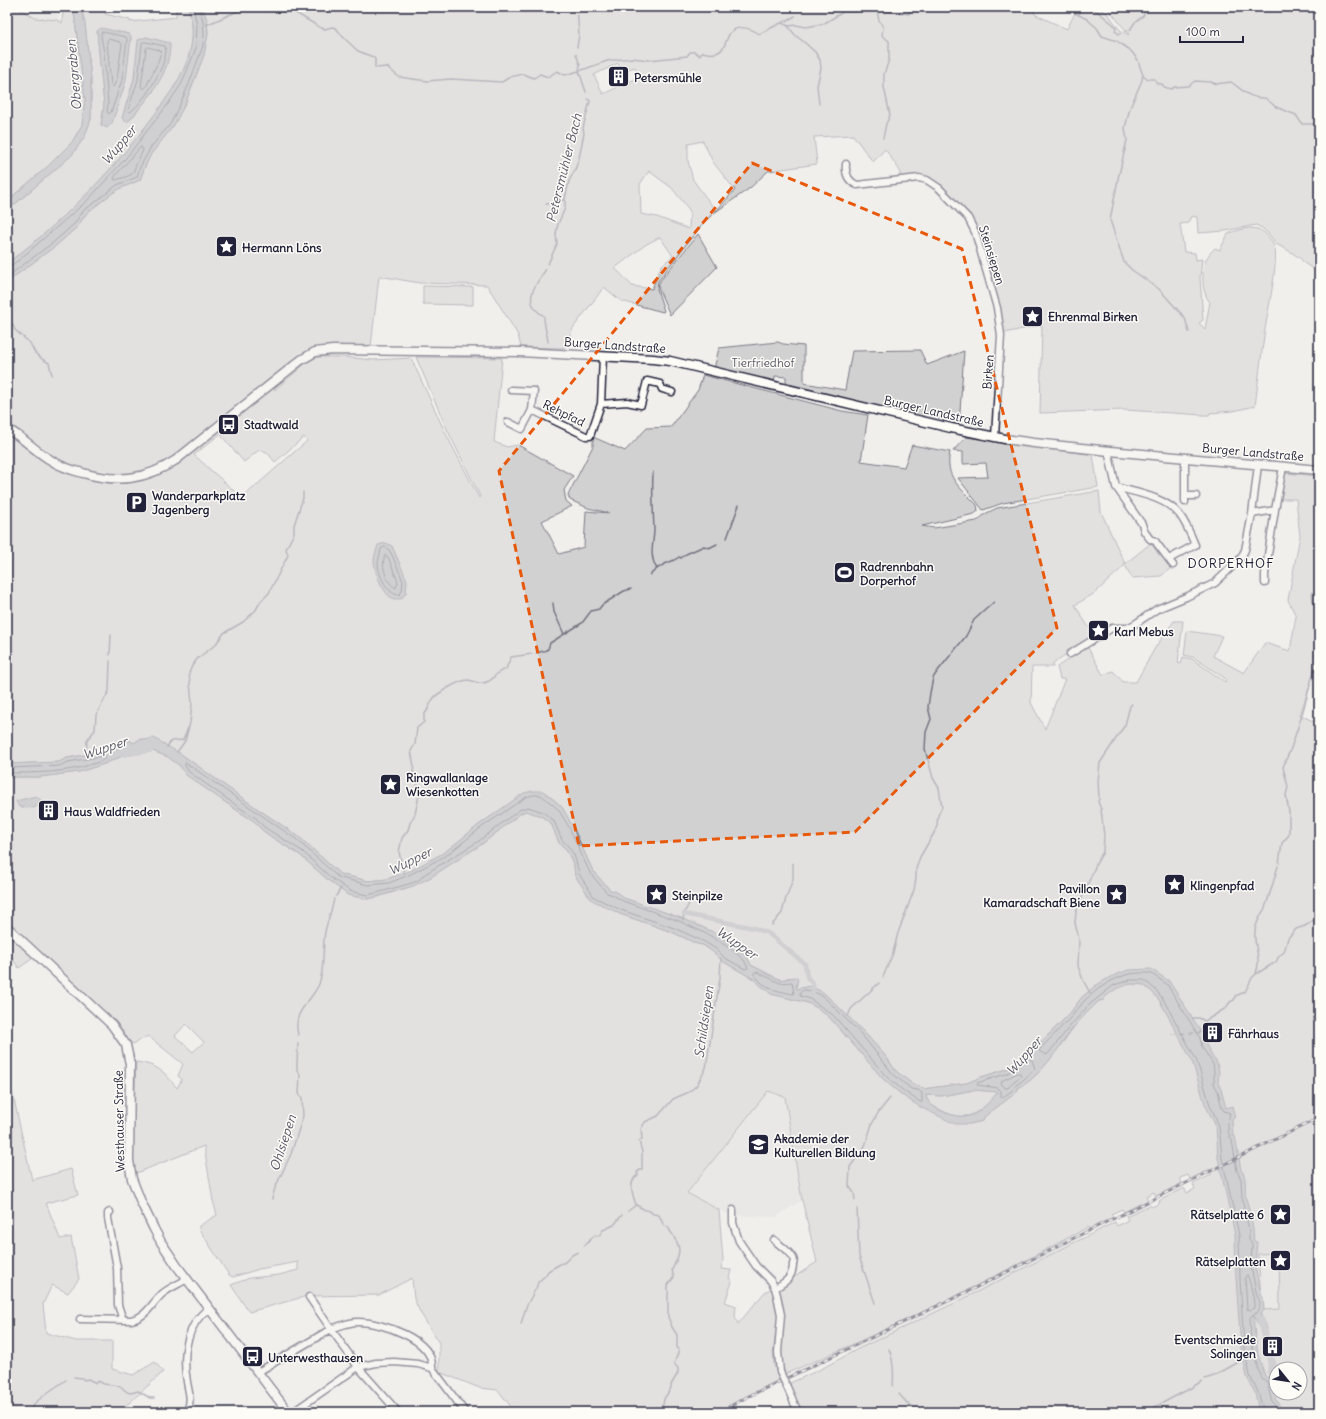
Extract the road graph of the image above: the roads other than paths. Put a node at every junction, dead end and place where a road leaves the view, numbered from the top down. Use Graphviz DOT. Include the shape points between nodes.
graph roads {
  1 [pos="846,164"];
  2 [pos="997,308"];
  3 [pos="603,356"];
  4 [pos="511,390"];
  5 [pos="672,392"];
  6 [pos="601,404"];
  7 [pos="532,410"];
  8 [pos="508,422"];
  9 [pos="7,429"];
  10 [pos="995,437"];
  11 [pos="1110,451"];
  12 [pos="1185,458"];
  13 [pos="1258,465"];
  14 [pos="1283,467"];
  15 [pos="1319,470"];
  16 [pos="1116,487"];
  17 [pos="1196,496"];
  18 [pos="1275,510"];
  19 [pos="1252,514"];
  20 [pos="1169,559"];
  21 [pos="1173,565"];
  22 [pos="1265,583"];
  23 [pos="1070,654"];
  24 [pos="7,927"];
  25 [pos="733,1210"];
  26 [pos="110,1212"];
  27 [pos="774,1240"];
  28 [pos="187,1279"];
  29 [pos="775,1288"];
  30 [pos="309,1297"];
  31 [pos="209,1308"];
  32 [pos="80,1319"];
  33 [pos="123,1320"];
  34 [pos="331,1329"];
  35 [pos="358,1367"];
  36 [pos="432,1368"];
  37 [pos="258,1372"];
  38 [pos="187,1412"];
  39 [pos="288,1412"];
  40 [pos="293,1412"];
  41 [pos="398,1412"];
  42 [pos="465,1412"];
  43 [pos="798,1412"];
  1 -- 2 [label="street, Steinsiepen" via="847,176 857,185 919,178 937,186 972,224"];
  2 -- 10 [label="street, Birken" via="1002,335"];
  3 -- 6 [label="street, Rehpfad"];
  3 -- 9 [label="main road, Burger Landstraße" via="464,351 315,352 301,360 176,460 156,471 133,478 107,478 67,468 47,458"];
  3 -- 10 [label="main road, Burger Landstraße" via="670,361"];
  4 -- 7 [label="street" via="534,391"];
  5 -- 6 [label="street" via="662,389 660,384 647,381 641,405 627,402"];
  6 -- 7 [label="street, Rehpfad" via="589,436"];
  7 -- 8 [label="street, Rehpfad" via="522,429"];
  10 -- 11 [label="main road, Burger Landstraße"];
  11 -- 12 [label="main road, Burger Landstraße"];
  11 -- 16 [label="street"];
  12 -- 13 [label="main road, Burger Landstraße"];
  12 -- 17 [label="street" via="1186,499"];
  13 -- 14 [label="main road, Burger Landstraße"];
  13 -- 19 [label="street"];
  14 -- 15 [label="main road, Burger Landstraße"];
  14 -- 18 [label="street"];
  16 -- 20 [label="street" via="1142,524 1144,531"];
  16 -- 20 [label="street" via="1163,502 1180,516 1195,545"];
  18 -- 19 [label="street"];
  18 -- 22 [label="street"];
  19 -- 23 [label="street" via="1243,555 1217,581 1153,610 1127,628 1112,628"];
  20 -- 21 [label="street"];
  24 -- 28 [label="main road, Westhauser Straße" via="112,1025 126,1045 131,1070 129,1161 132,1179 161,1242"];
  25 -- 29 [label="street" via="739,1241"];
  26 -- 33 [label="street" via="108,1218 118,1268 118,1305"];
  27 -- 29 [label="street" via="794,1261 790,1277"];
  28 -- 31 [label="main road, Westhauser Straße"];
  28 -- 33 [label="street" via="163,1293 148,1312 139,1318"];
  29 -- 43 [label="street, bridge" via="781,1315 778,1352 780,1372"];
  30 -- 34 [label="street"];
  31 -- 37 [label="main road, Westhauser Straße"];
  31 -- 38 [label="street" via="198,1318 188,1342 185,1373 190,1404"];
  32 -- 33 [label="street"];
  34 -- 35 [label="street"];
  34 -- 36 [label="street" via="357,1322 378,1324 393,1329 410,1337 424,1349 431,1359"];
  34 -- 37 [label="street"];
  35 -- 36 [label="street" via="401,1362"];
  35 -- 40 [label="street"];
  35 -- 41 [label="street"];
  36 -- 42 [label="street"];
  37 -- 39 [label="main road, Westhauser Straße"];
}
